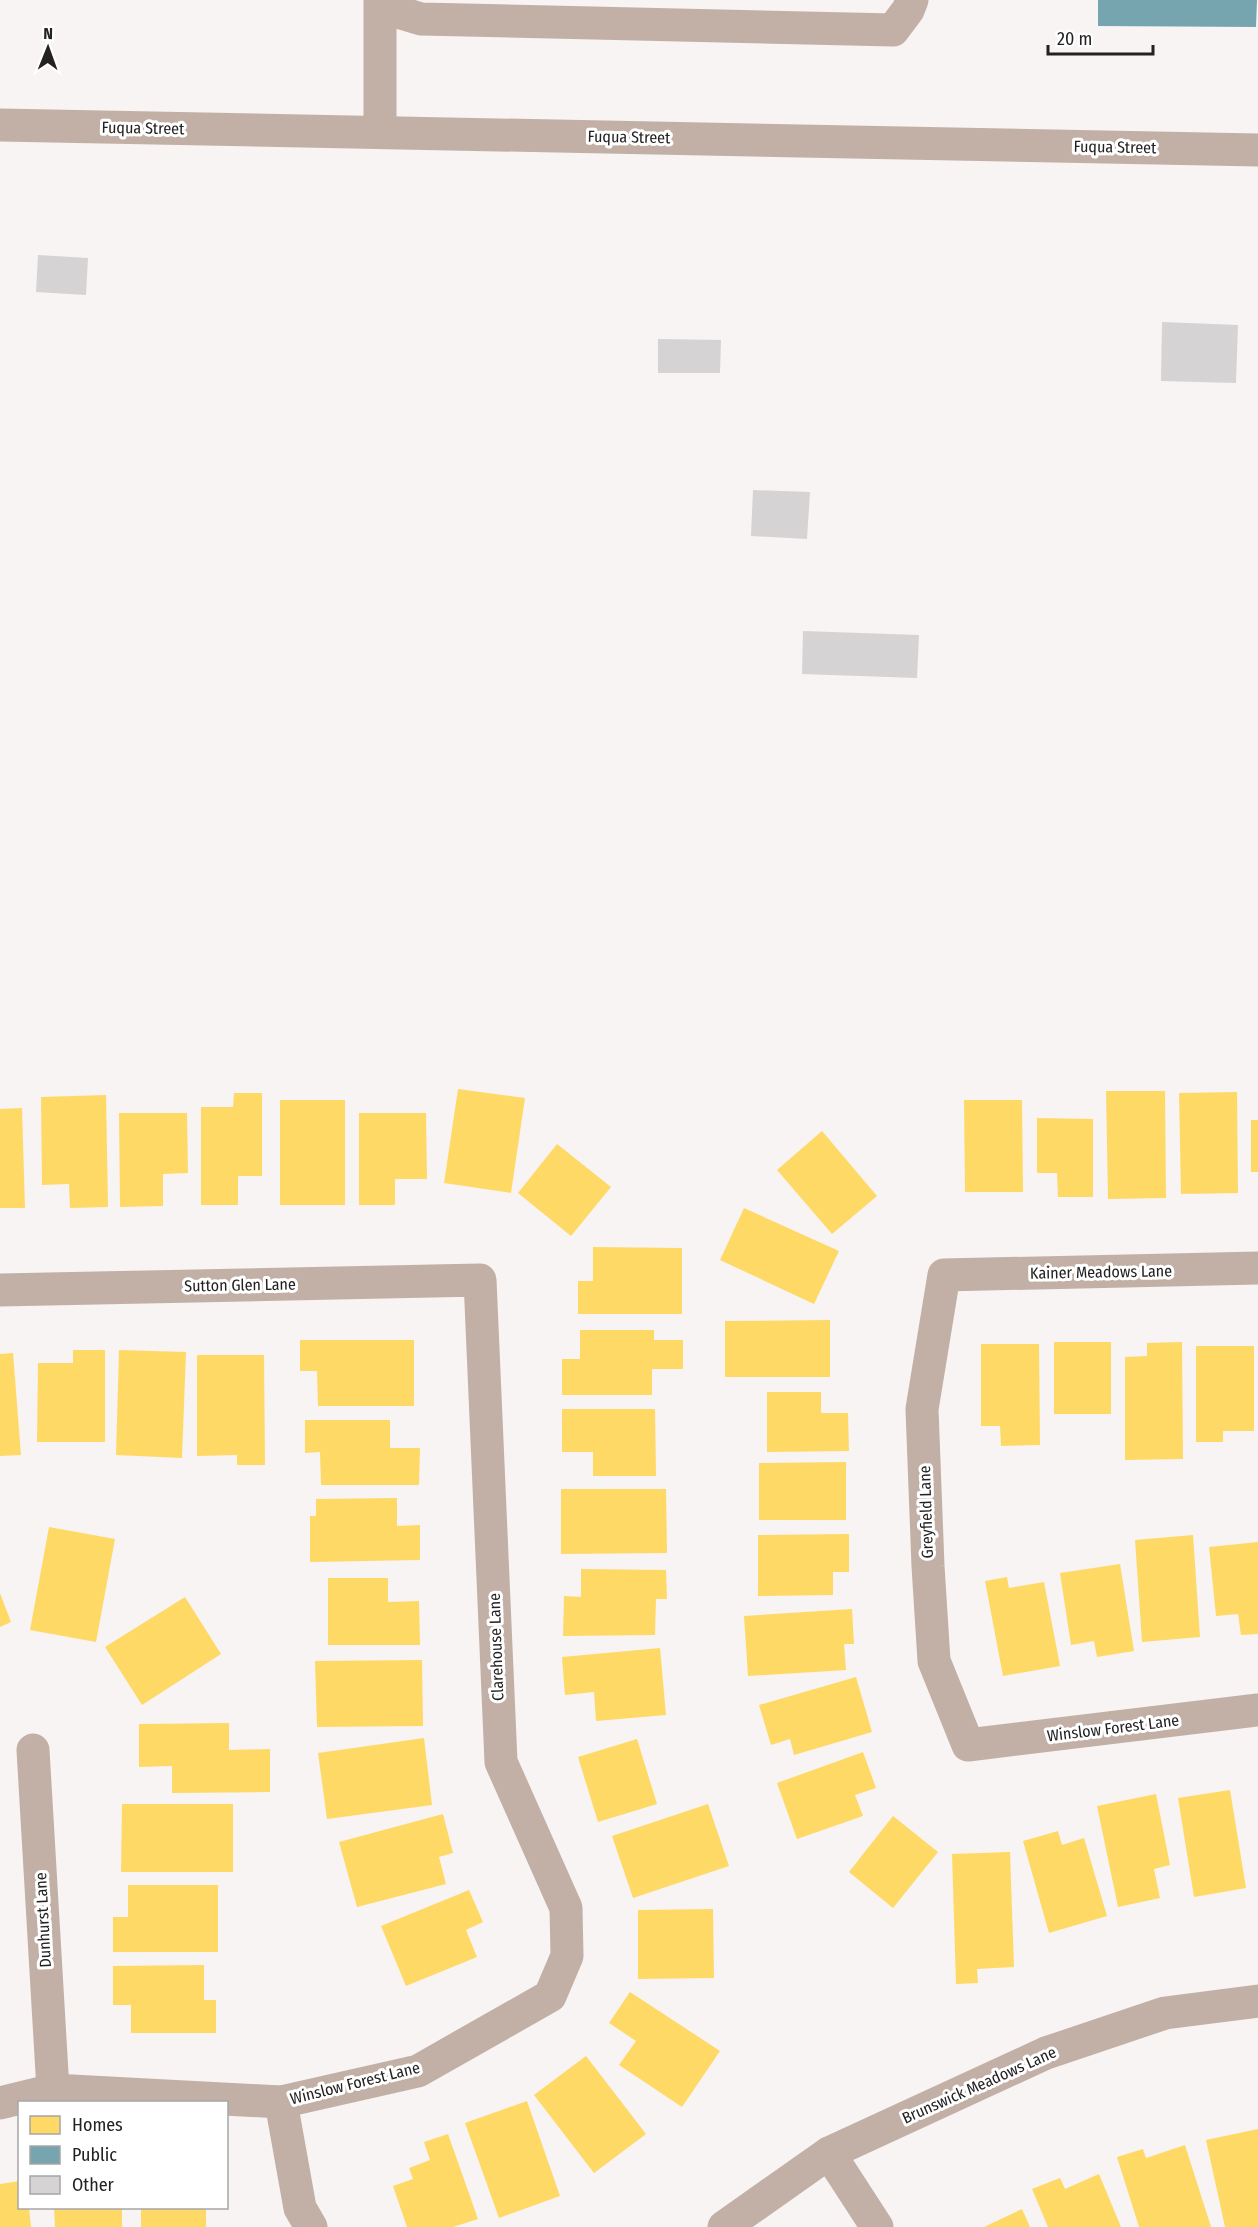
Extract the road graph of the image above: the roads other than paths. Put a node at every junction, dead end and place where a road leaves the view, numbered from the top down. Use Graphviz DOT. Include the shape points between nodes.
graph roads {
  1 [pos="912,0"];
  2 [pos="380,3"];
  3 [pos="0,125"];
  4 [pos="380,132"];
  5 [pos="1258,150"];
  6 [pos="1258,1268"];
  7 [pos="944,1275"];
  8 [pos="480,1280"];
  9 [pos="0,1290"];
  10 [pos="1258,1710"];
  11 [pos="968,1745"];
  12 [pos="33,1750"];
  13 [pos="550,1996"];
  14 [pos="1258,2001"];
  15 [pos="53,2090"];
  16 [pos="281,2102"];
  17 [pos="0,2103"];
  18 [pos="829,2154"];
  19 [pos="311,2227"];
  20 [pos="724,2227"];
  21 [pos="877,2227"];
  1 -- 2 [label="street" via="893,30 421,19"];
  2 -- 4 [label="street"];
  3 -- 4 [label="street, Fuqua Street"];
  4 -- 5 [label="street, Fuqua Street"];
  6 -- 7 [label="street, Kainer Meadows Lane"];
  7 -- 11 [label="street, Greyfield Lane" via="922,1409 928,1566 934,1660"];
  8 -- 9 [label="street, Sutton Glen Lane"];
  8 -- 13 [label="street, Clarehouse Lane" via="501,1762 566,1908 567,1956"];
  10 -- 11 [label="street, Winslow Forest Lane"];
  12 -- 15 [label="street, Dunhurst Lane"];
  13 -- 16 [label="street, Winslow Forest Lane" via="418,2071"];
  14 -- 18 [label="street, Brunswick Meadows Lane" via="1165,2013 1046,2053"];
  15 -- 16 [label="street, Winslow Forest Lane"];
  15 -- 17 [label="street, Winslow Forest Lane"];
  16 -- 19 [label="street" via="300,2208"];
  18 -- 20 [label="street, Brunswick Meadows Lane"];
  18 -- 21 [label="street"];
}
